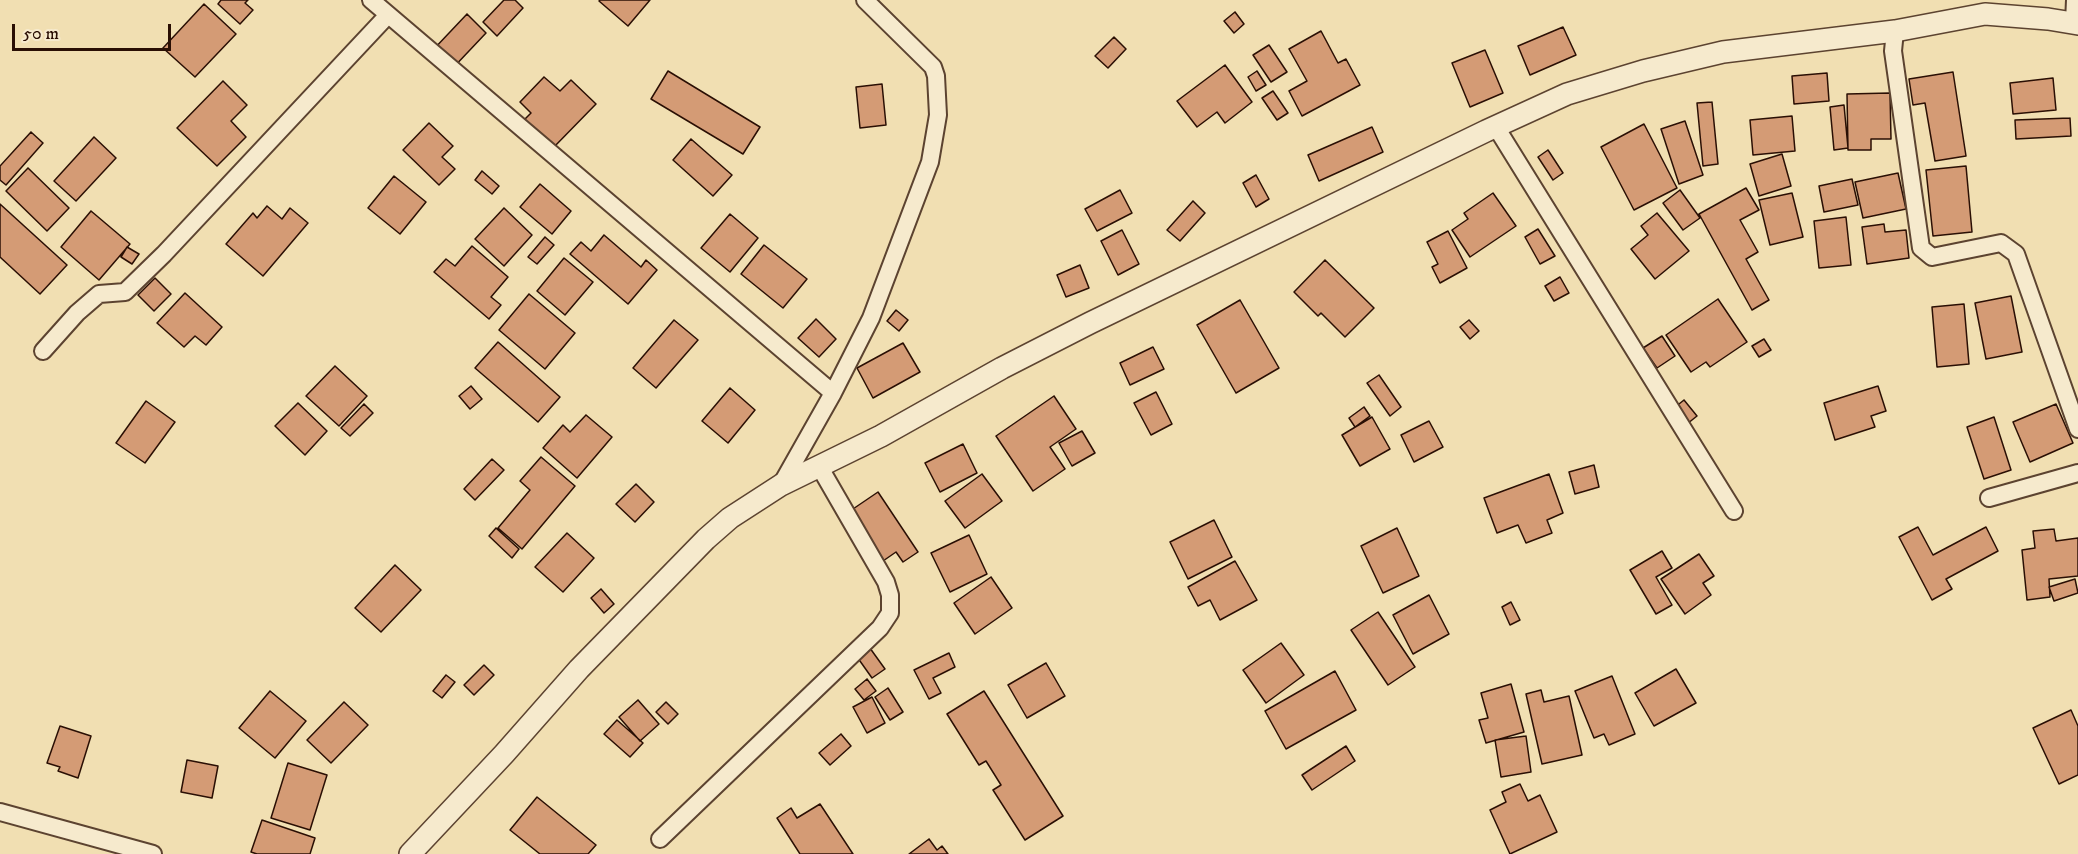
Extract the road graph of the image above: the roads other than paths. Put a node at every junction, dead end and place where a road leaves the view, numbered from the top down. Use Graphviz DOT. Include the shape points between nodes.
graph roads {
  1 [pos="371,0"];
  2 [pos="865,0"];
  3 [pos="2075,0"];
  4 [pos="387,16"];
  5 [pos="2076,23"];
  6 [pos="1895,31"];
  7 [pos="1496,127"];
  8 [pos="43,351"];
  9 [pos="833,393"];
  10 [pos="2078,429"];
  11 [pos="819,466"];
  12 [pos="2078,473"];
  13 [pos="781,485"];
  14 [pos="1989,498"];
  15 [pos="1734,511"];
  16 [pos="0,812"];
  17 [pos="660,839"];
  18 [pos="153,854"];
  19 [pos="410,854"];
  1 -- 4 [label="street"];
  2 -- 9 [label="street" via="933,67 938,115 930,162 871,318"];
  3 -- 5 [label="street"];
  4 -- 8 [label="street" via="125,292 99,294"];
  4 -- 9 [label="street"];
  5 -- 6 [label="street" via="1985,14"];
  6 -- 7 [label="street" via="1723,52 1684,61 1567,94"];
  6 -- 10 [label="street" via="1893,51 1921,248 1932,256 2001,243 2016,254"];
  7 -- 11 [label="street" via="1090,323"];
  7 -- 15 [label="street"];
  9 -- 13 [label="street"];
  11 -- 13 [label="street"];
  11 -- 17 [label="street" via="886,582 891,595 890,613 880,628"];
  12 -- 14 [label="street"];
  13 -- 19 [label="street" via="730,518 706,539 579,669"];
  16 -- 18 [label="street"];
}
